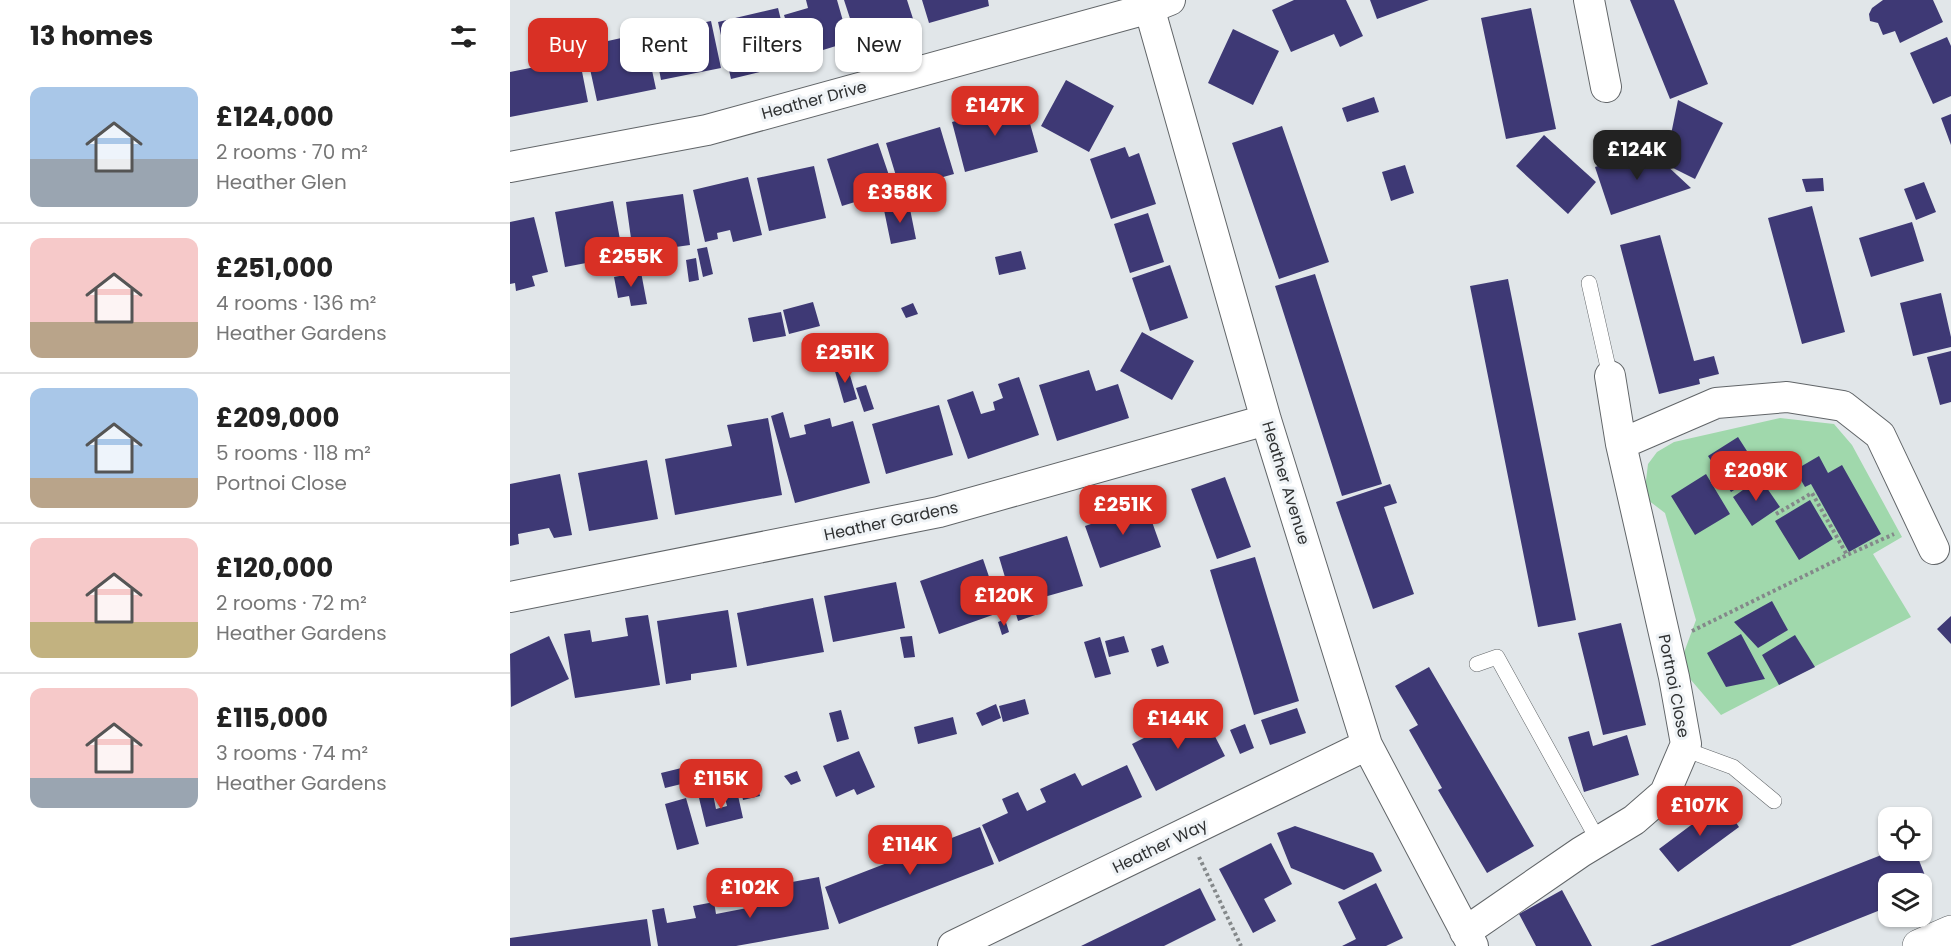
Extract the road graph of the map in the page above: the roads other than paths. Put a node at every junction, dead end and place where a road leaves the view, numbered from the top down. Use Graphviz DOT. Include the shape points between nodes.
graph roads {
  1 [pos="1589,0"];
  2 [pos="1156,3"];
  3 [pos="1606,87"];
  4 [pos="510,166"];
  5 [pos="1589,284"];
  6 [pos="1610,376"];
  7 [pos="1266,420"];
  8 [pos="1621,444"];
  9 [pos="1934,549"];
  10 [pos="510,597"];
  11 [pos="1477,664"];
  12 [pos="1367,745"];
  13 [pos="1684,749"];
  14 [pos="1774,801"];
  15 [pos="1599,842"];
  16 [pos="1951,933"];
  17 [pos="1469,939"];
  18 [pos="953,946"];
  19 [pos="1919,946"];
  20 [pos="1944,946"];
  1 -- 3 [label="street"];
  2 -- 4 [label="street, Heather Drive" via="707,130"];
  2 -- 7 [label="street, Heather Avenue"];
  5 -- 6 [label="lane"];
  6 -- 8 [label="street, Portnoi Close"];
  7 -- 10 [label="street, Heather Gardens" via="939,512"];
  7 -- 12 [label="street, Heather Avenue"];
  8 -- 9 [label="street" via="1716,403 1787,397 1843,406 1880,435"];
  8 -- 13 [label="street, Portnoi Close" via="1674,677"];
  11 -- 15 [label="lane" via="1497,657"];
  12 -- 17 [label="street, Heather Avenue"];
  12 -- 18 [label="street, Heather Way"];
  13 -- 14 [label="lane" via="1733,767"];
  13 -- 15 [label="street, Portnoi Close" via="1665,793 1634,820"];
  15 -- 17 [label="street, Portnoi Close"];
  16 -- 19 [label="main road"];
  16 -- 20 [label="street"];
}
